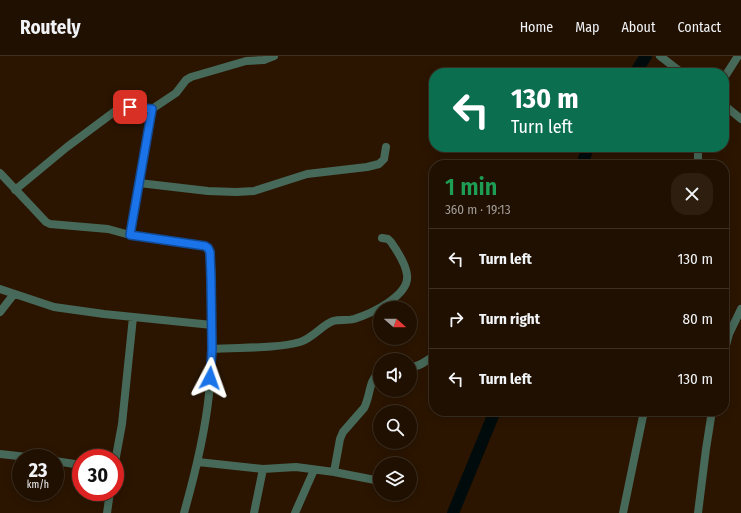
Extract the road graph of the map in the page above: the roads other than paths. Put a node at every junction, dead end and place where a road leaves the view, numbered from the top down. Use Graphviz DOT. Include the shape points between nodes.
graph roads {
  1 [pos="274,56"];
  2 [pos="660,56"];
  3 [pos="738,56"];
  4 [pos="676,68"];
  5 [pos="729,70"];
  6 [pos="152,109"];
  7 [pos="729,109"];
  8 [pos="741,119"];
  9 [pos="386,147"];
  10 [pos="0,173"];
  11 [pos="139,183"];
  12 [pos="15,190"];
  13 [pos="130,235"];
  14 [pos="382,238"];
  15 [pos="0,289"];
  16 [pos="14,294"];
  17 [pos="741,309"];
  18 [pos="0,312"];
  19 [pos="133,317"];
  20 [pos="212,325"];
  21 [pos="729,334"];
  22 [pos="212,349"];
  23 [pos="429,360"];
  24 [pos="417,366"];
  25 [pos="373,379"];
  26 [pos="643,416"];
  27 [pos="711,416"];
  28 [pos="117,449"];
  29 [pos="0,454"];
  30 [pos="12,455"];
  31 [pos="198,462"];
  32 [pos="263,469"];
  33 [pos="314,470"];
  34 [pos="334,472"];
  35 [pos="373,480"];
  36 [pos="108,501"];
  37 [pos="106,513"];
  38 [pos="184,513"];
  39 [pos="254,513"];
  40 [pos="295,513"];
  41 [pos="623,513"];
  42 [pos="698,513"];
  1 -- 6 [label="street" via="264,60 246,61 192,77 186,80 176,93"];
  2 -- 4 [label="street"];
  3 -- 5 [label="street"];
  6 -- 11 [label="street"];
  6 -- 12 [label="street" via="118,109"];
  7 -- 8 [label="street"];
  9 -- 11 [label="street" via="384,159 379,164 307,174 254,191 208,192"];
  10 -- 12 [label="street"];
  11 -- 13 [label="street"];
  12 -- 13 [label="street" via="50,224 108,229"];
  13 -- 20 [label="street" via="208,248"];
  14 -- 22 [label="street" via="392,242 406,268 407,276 404,288 389,303 354,319 332,321 315,335 301,342"];
  15 -- 16 [label="street"];
  16 -- 18 [label="street"];
  16 -- 19 [label="street" via="54,307"];
  17 -- 21 [label="street"];
  19 -- 20 [label="street"];
  19 -- 28 [label="street"];
  20 -- 22 [label="street"];
  22 -- 31 [label="street" via="209,393"];
  23 -- 24 [label="street"];
  25 -- 34 [label="street" via="364,408 340,439"];
  26 -- 41 [label="street"];
  27 -- 42 [label="street"];
  29 -- 30 [label="street"];
  31 -- 32 [label="street"];
  31 -- 38 [label="street"];
  32 -- 33 [label="street" via="291,467"];
  32 -- 39 [label="street"];
  33 -- 34 [label="street"];
  33 -- 40 [label="street"];
  34 -- 35 [label="street"];
  36 -- 37 [label="street"];
}
